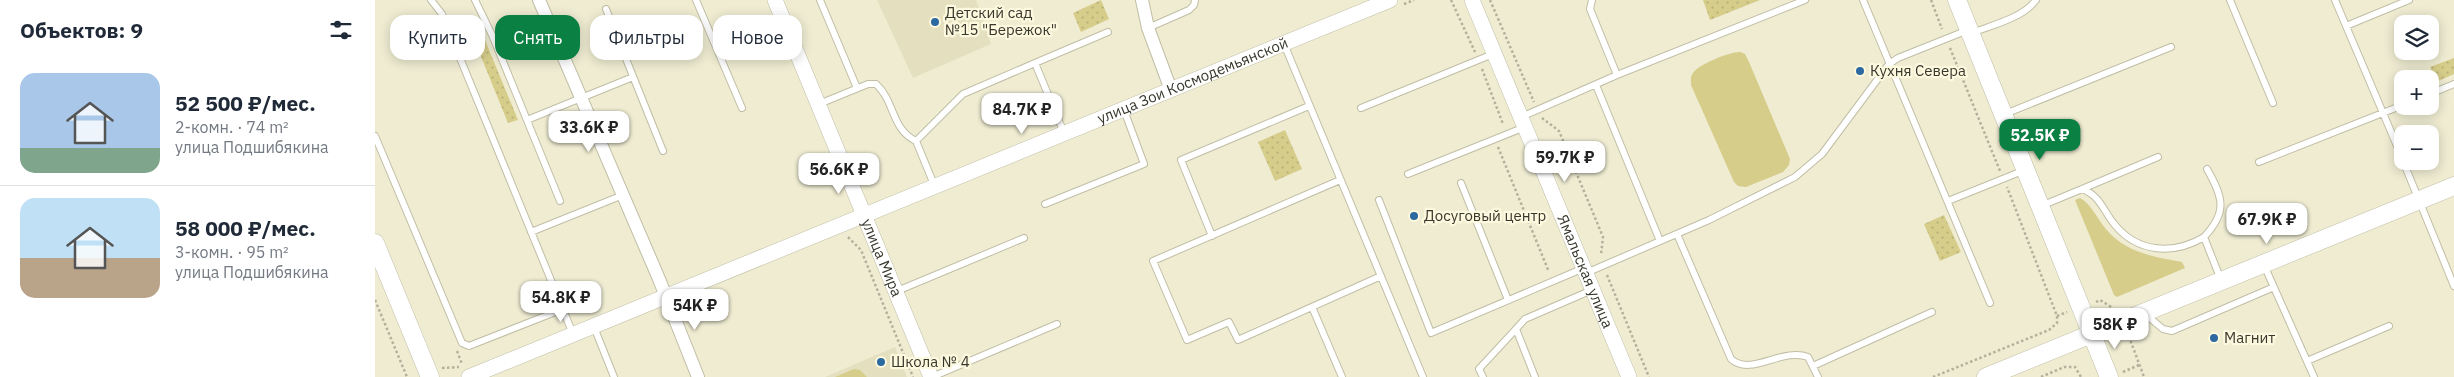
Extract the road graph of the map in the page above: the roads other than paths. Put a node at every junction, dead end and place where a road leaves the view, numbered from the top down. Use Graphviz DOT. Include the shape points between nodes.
graph roads {
  1 [pos="431,0"];
  2 [pos="475,0"];
  3 [pos="539,0"];
  4 [pos="696,0"];
  5 [pos="775,0"];
  6 [pos="820,0"];
  7 [pos="1142,0"];
  8 [pos="1195,0"];
  9 [pos="1472,0"];
  10 [pos="1592,0"];
  11 [pos="1805,0"];
  12 [pos="1863,0"];
  13 [pos="1957,0"];
  14 [pos="2035,0"];
  15 [pos="2230,0"];
  16 [pos="2335,0"];
  17 [pos="2409,0"];
  18 [pos="1393,4"];
  19 [pos="606,9"];
  20 [pos="782,15"];
  21 [pos="2346,26"];
  22 [pos="1148,28"];
  23 [pos="1970,31"];
  24 [pos="1108,32"];
  25 [pos="713,40"];
  26 [pos="1284,44"];
  27 [pos="2171,48"];
  28 [pos="1494,53"];
  29 [pos="722,60"];
  30 [pos="801,60"];
  31 [pos="1035,63"];
  32 [pos="1889,64"];
  33 [pos="1617,75"];
  34 [pos="633,77"];
  35 [pos="2454,84"];
  36 [pos="1596,85"];
  37 [pos="857,88"];
  38 [pos="1171,90"];
  39 [pos="2439,90"];
  40 [pos="580,99"];
  41 [pos="2273,103"];
  42 [pos="819,104"];
  43 [pos="1309,106"];
  44 [pos="743,108"];
  45 [pos="1361,108"];
  46 [pos="2394,109"];
  47 [pos="1124,110"];
  48 [pos="2383,113"];
  49 [pos="2004,114"];
  50 [pos="527,120"];
  51 [pos="1523,122"];
  52 [pos="1064,134"];
  53 [pos="375,136"];
  54 [pos="2394,139"];
  55 [pos="916,141"];
  56 [pos="663,151"];
  57 [pos="2157,157"];
  58 [pos="2259,162"];
  59 [pos="2026,169"];
  60 [pos="2207,169"];
  61 [pos="2407,170"];
  62 [pos="1408,174"];
  63 [pos="1340,180"];
  64 [pos="1461,183"];
  65 [pos="2454,186"];
  66 [pos="935,187"];
  67 [pos="2082,189"];
  68 [pos="623,195"];
  69 [pos="1379,200"];
  70 [pos="2419,200"];
  71 [pos="560,201"];
  72 [pos="1948,201"];
  73 [pos="1045,204"];
  74 [pos="2041,206"];
  75 [pos="864,216"];
  76 [pos="531,232"];
  77 [pos="1677,234"];
  78 [pos="1212,236"];
  79 [pos="2203,237"];
  80 [pos="1024,238"];
  81 [pos="1660,241"];
  82 [pos="375,243"];
  83 [pos="2264,264"];
  84 [pos="1585,270"];
  85 [pos="1381,276"];
  86 [pos="2222,281"];
  87 [pos="2274,286"];
  88 [pos="2454,286"];
  89 [pos="1593,290"];
  90 [pos="895,292"];
  91 [pos="666,296"];
  92 [pos="1508,300"];
  93 [pos="1990,303"];
  94 [pos="1312,307"];
  95 [pos="563,309"];
  96 [pos="1933,312"];
  97 [pos="2144,313"];
  98 [pos="1057,324"];
  99 [pos="594,326"];
  100 [pos="2389,326"];
  101 [pos="1516,329"];
  102 [pos="573,334"];
  103 [pos="2092,334"];
  104 [pos="2307,361"];
  105 [pos="1813,366"];
  106 [pos="466,372"];
  107 [pos="429,376"];
  108 [pos="614,377"];
  109 [pos="698,377"];
  110 [pos="931,377"];
  111 [pos="1342,377"];
  112 [pos="1423,377"];
  113 [pos="1483,377"];
  114 [pos="1535,377"];
  115 [pos="1629,377"];
  116 [pos="1818,377"];
  117 [pos="1987,377"];
  118 [pos="2109,377"];
  119 [pos="2313,377"];
  1 -- 76 [label="lane" via="442,14"];
  2 -- 50 [label="lane"];
  3 -- 40 [label="street"];
  4 -- 25 [label="lane"];
  5 -- 20 [label="street, улица Мира"];
  6 -- 37 [label="lane"];
  7 -- 22 [label="street"];
  8 -- 22 [label="lane" via="1189,10"];
  9 -- 28 [label="street, Ямальская улица"];
  10 -- 33 [label="lane" via="1590,9"];
  11 -- 33 [label="lane"];
  12 -- 32 [label="lane"];
  13 -- 23 [label="main road"];
  14 -- 23 [label="lane" via="2021,13"];
  15 -- 41 [label="lane"];
  16 -- 21 [label="lane"];
  17 -- 21 [label="lane"];
  18 -- 26 [label="street, улица Зои Космодемьянской"];
  19 -- 34 [label="lane"];
  21 -- 48 [label="lane"];
  22 -- 38 [label="street"];
  23 -- 32 [label="lane" via="1946,38"];
  23 -- 49 [label="main road"];
  24 -- 31 [label="lane"];
  26 -- 38 [label="street, улица Зои Космодемьянской"];
  26 -- 43 [label="lane"];
  27 -- 49 [label="lane"];
  28 -- 45 [label="lane"];
  28 -- 51 [label="street, Ямальская улица"];
  29 -- 44 [label="lane"];
  30 -- 42 [label="street, улица Мира"];
  31 -- 52 [label="lane"];
  31 -- 55 [label="lane" via="963,94"];
  32 -- 72 [label="lane"];
  32 -- 77 [label="lane" via="1822,154 1809,166 1779,186"];
  33 -- 36 [label="lane"];
  34 -- 40 [label="lane"];
  34 -- 56 [label="lane"];
  35 -- 39 [label="lane"];
  36 -- 51 [label="lane" via="1538,110"];
  36 -- 81 [label="lane"];
  37 -- 42 [label="lane"];
  37 -- 55 [label="lane" via="875,84 881,89 901,131"];
  38 -- 47 [label="street, улица Зои Космодемьянской"];
  40 -- 50 [label="lane"];
  40 -- 68 [label="street"];
  42 -- 75 [label="street, улица Мира"];
  43 -- 63 [label="lane"];
  43 -- 78 [label="lane" via="1181,160"];
  46 -- 48 [label="lane"];
  47 -- 52 [label="street, улица Зои Космодемьянской"];
  47 -- 73 [label="lane" via="1144,164"];
  48 -- 54 [label="lane"];
  48 -- 58 [label="lane"];
  49 -- 59 [label="main road"];
  50 -- 71 [label="lane"];
  51 -- 62 [label="lane" via="1495,139"];
  51 -- 84 [label="street, Ямальская улица"];
  52 -- 66 [label="street, улица Зои Космодемьянской"];
  53 -- 95 [label="lane" via="462,343 469,346"];
  55 -- 66 [label="lane"];
  57 -- 67 [label="lane"];
  59 -- 72 [label="lane"];
  59 -- 74 [label="main road"];
  60 -- 79 [label="lane" via="2221,202 2220,215"];
  61 -- 70 [label="lane"];
  63 -- 78 [label="lane"];
  63 -- 85 [label="lane"];
  64 -- 92 [label="lane"];
  65 -- 70 [label="main road"];
  66 -- 75 [label="street, улица Зои Космодемьянской"];
  67 -- 74 [label="lane"];
  67 -- 79 [label="lane" via="2094,194 2116,226 2133,241 2151,247 2180,249"];
  68 -- 76 [label="lane"];
  68 -- 91 [label="street"];
  69 -- 92 [label="lane" via="1431,333"];
  70 -- 83 [label="main road"];
  70 -- 88 [label="lane"];
  72 -- 93 [label="lane"];
  74 -- 103 [label="main road"];
  75 -- 90 [label="street, улица Мира"];
  75 -- 91 [label="street, улица Зои Космодемьянской"];
  76 -- 95 [label="lane"];
  77 -- 81 [label="lane"];
  77 -- 105 [label="lane" via="1737,367 1753,369 1801,354 1808,356"];
  78 -- 94 [label="lane" via="1153,261 1187,340 1229,322 1238,340"];
  79 -- 86 [label="lane"];
  80 -- 90 [label="lane"];
  81 -- 84 [label="lane" via="1603,266"];
  82 -- 107 [label="main road"];
  83 -- 86 [label="main road"];
  83 -- 87 [label="lane"];
  84 -- 89 [label="street, Ямальская улица"];
  84 -- 92 [label="lane"];
  85 -- 94 [label="lane"];
  85 -- 112 [label="lane"];
  86 -- 97 [label="main road"];
  87 -- 97 [label="lane" via="2172,331 2163,329"];
  87 -- 104 [label="lane"];
  89 -- 101 [label="lane" via="1525,319"];
  89 -- 115 [label="street, Ямальская улица"];
  90 -- 110 [label="street, улица Мира"];
  91 -- 99 [label="street, улица Зои Космодемьянской"];
  91 -- 109 [label="street"];
  94 -- 111 [label="lane"];
  95 -- 102 [label="lane"];
  96 -- 105 [label="lane"];
  97 -- 103 [label="main road"];
  98 -- 110 [label="lane"];
  99 -- 102 [label="street, улица Зои Космодемьянской"];
  99 -- 108 [label="lane"];
  100 -- 104 [label="lane"];
  101 -- 113 [label="lane" via="1479,369"];
  101 -- 114 [label="lane"];
  102 -- 106 [label="street, улица Зои Космодемьянской"];
  103 -- 117 [label="main road"];
  103 -- 118 [label="main road"];
  104 -- 119 [label="lane"];
  105 -- 116 [label="lane"];
}
